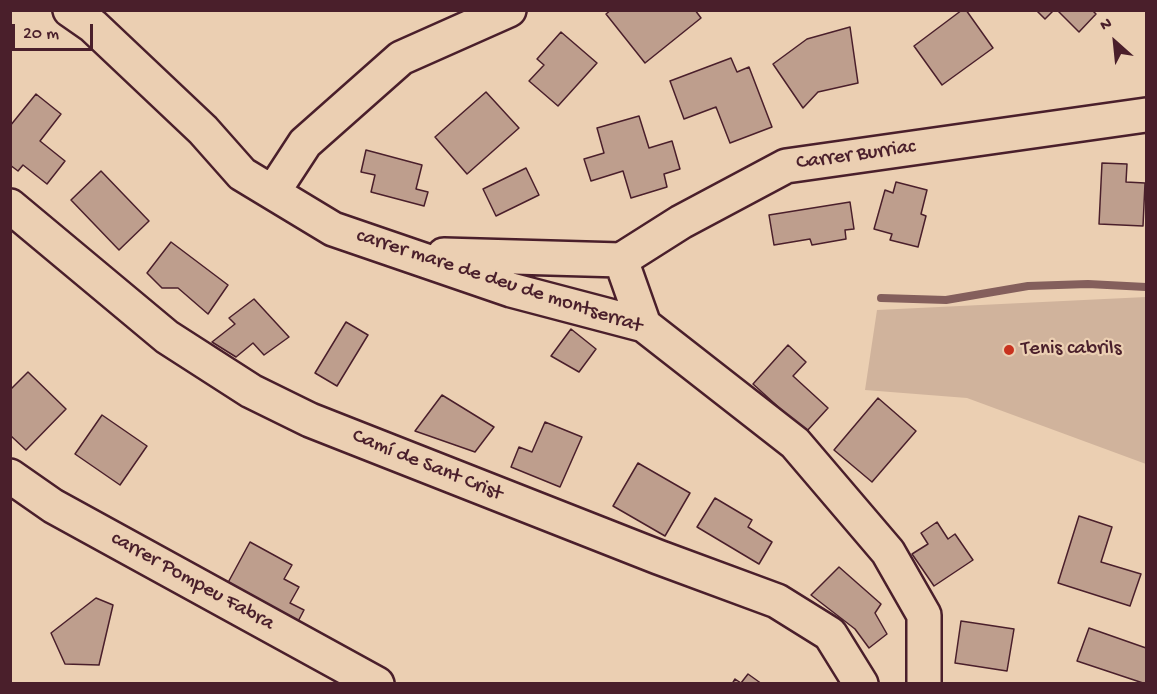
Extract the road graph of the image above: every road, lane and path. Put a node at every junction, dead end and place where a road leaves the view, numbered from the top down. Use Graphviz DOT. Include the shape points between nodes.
graph roads {
  1 [pos="70,10"];
  2 [pos="509,10"];
  3 [pos="1142,112"];
  4 [pos="273,192"];
  5 [pos="10,206"];
  6 [pos="530,257"];
  7 [pos="621,260"];
  8 [pos="437,264"];
  9 [pos="529,294"];
  10 [pos="644,325"];
  11 [pos="10,476"];
  12 [pos="925,683"];
  13 [pos="377,684"];
  14 [pos="861,684"];
  1 -- 4 [label="street, carrer mare de deu de montserrat" via="93,26 203,130 242,174"];
  2 -- 4 [label="street" via="401,58 305,143"];
  3 -- 7 [label="street, Carrer Burriac" via="786,166 681,222"];
  4 -- 8 [label="street, carrer mare de deu de montserrat" via="333,229"];
  5 -- 14 [label="street, Camí de Sant Crist" via="167,337 251,392 321,424 777,601 830,634"];
  6 -- 7 [label="street"];
  6 -- 8 [label="street" via="444,255"];
  6 -- 9 [label="street"];
  7 -- 10 [label="street"];
  8 -- 9 [label="street, carrer mare de deu de montserrat"];
  9 -- 10 [label="street, carrer mare de deu de montserrat"];
  10 -- 12 [label="street, carrer mare de deu de montserrat" via="795,443 888,552 924,615"];
  11 -- 13 [label="street, carrer Pompeu Fabra" via="53,506"];
}
